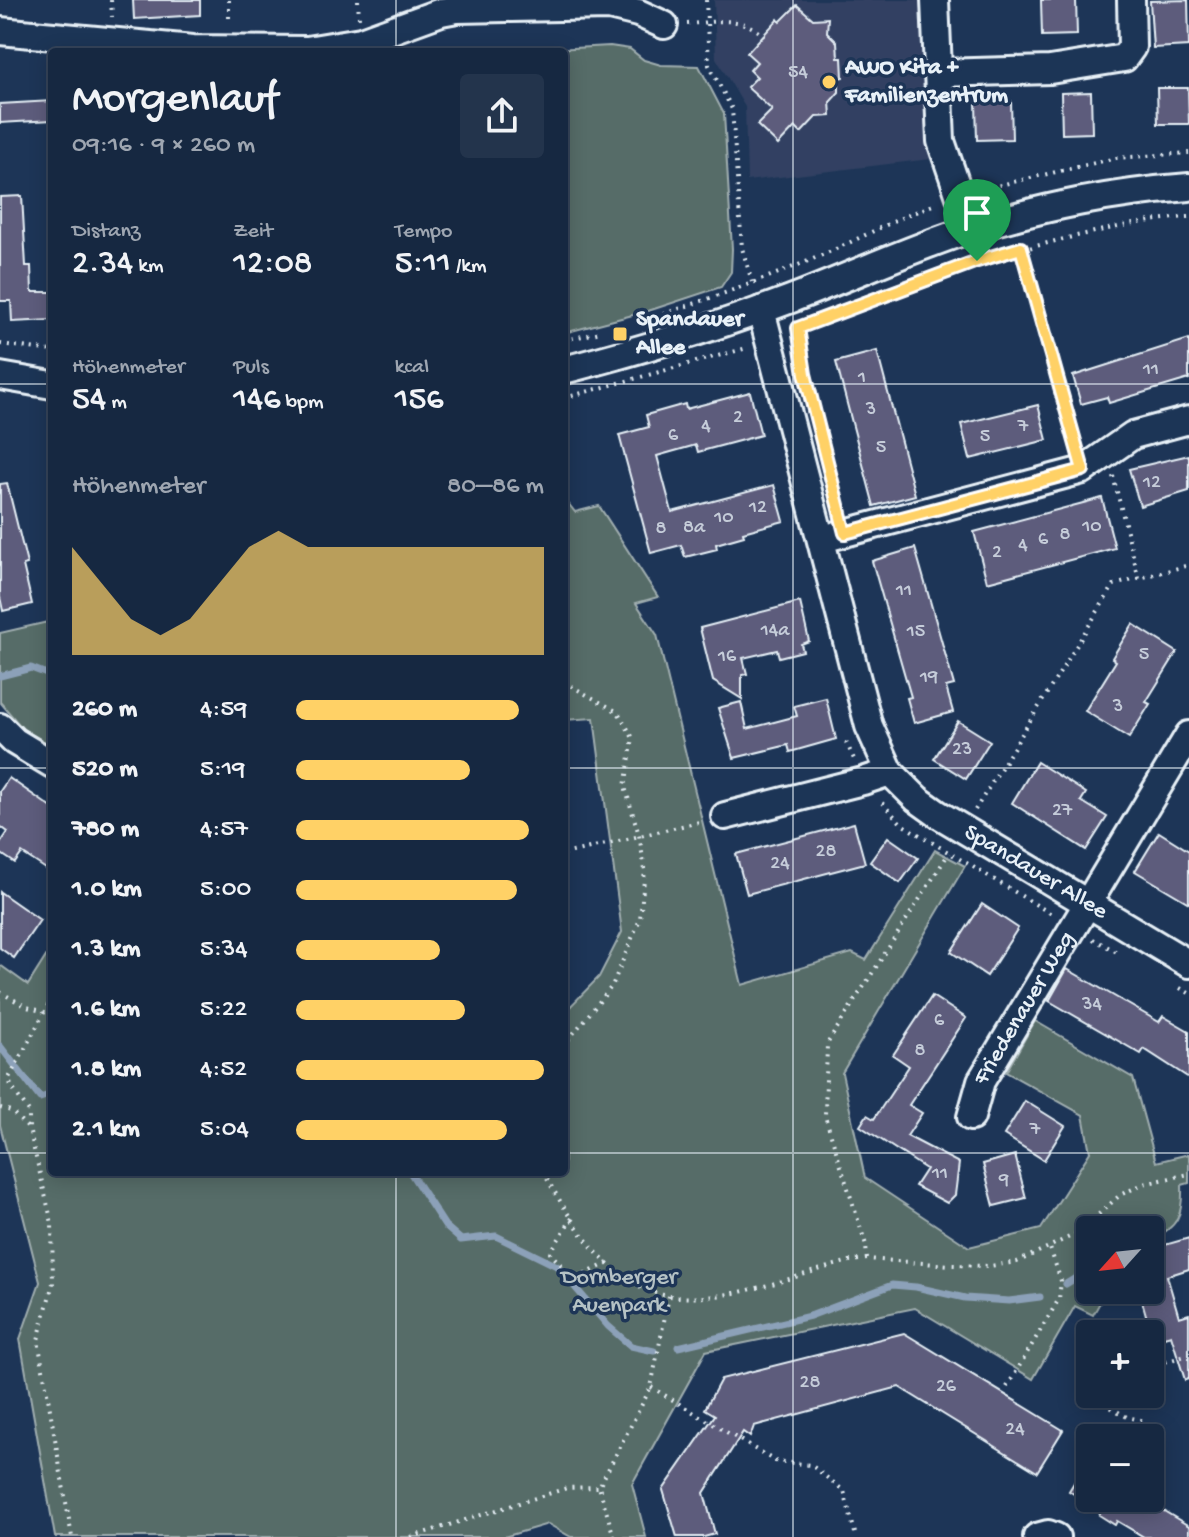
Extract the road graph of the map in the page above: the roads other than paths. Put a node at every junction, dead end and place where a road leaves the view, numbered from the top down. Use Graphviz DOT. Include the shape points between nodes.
graph roads {
  1 [pos="935,0"];
  2 [pos="1131,0"];
  3 [pos="664,25"];
  4 [pos="0,31"];
  5 [pos="182,48"];
  6 [pos="319,48"];
  7 [pos="938,73"];
  8 [pos="1189,187"];
  9 [pos="971,229"];
  10 [pos="761,310"];
  11 [pos="568,369"];
  12 [pos="0,376"];
  13 [pos="48,384"];
  14 [pos="1189,420"];
  15 [pos="822,539"];
  16 [pos="0,727"];
  17 [pos="1189,735"];
  18 [pos="48,762"];
  19 [pos="890,772"];
  20 [pos="725,816"];
  21 [pos="1087,904"];
  22 [pos="1189,964"];
  23 [pos="971,1117"];
  24 [pos="1037,1537"];
  25 [pos="1056,1537"];
  1 -- 7 [label="street"];
  2 -- 7 [label="street" via="1132,47 1124,58 1050,70"];
  3 -- 6 [label="street" via="609,6 457,9 361,41"];
  4 -- 5 [label="street"];
  7 -- 9 [label="street" via="941,141"];
  8 -- 9 [label="street" via="1073,201"];
  9 -- 10 [label="street"];
  10 -- 11 [label="street"];
  10 -- 15 [label="street, Spandauer Allee"];
  12 -- 13 [label="street"];
  14 -- 15 [label="street" via="1133,435 1083,470"];
  15 -- 19 [label="street, Spandauer Allee" via="869,726"];
  16 -- 18 [label="street"];
  17 -- 21 [label="street, Friedenauer Weg"];
  19 -- 20 [label="street"];
  19 -- 21 [label="street, Spandauer Allee" via="938,814"];
  21 -- 22 [label="street, Spandauer Allee"];
  21 -- 23 [label="street, Friedenauer Weg" via="981,1081"];
  24 -- 25 [label="street"];
}
